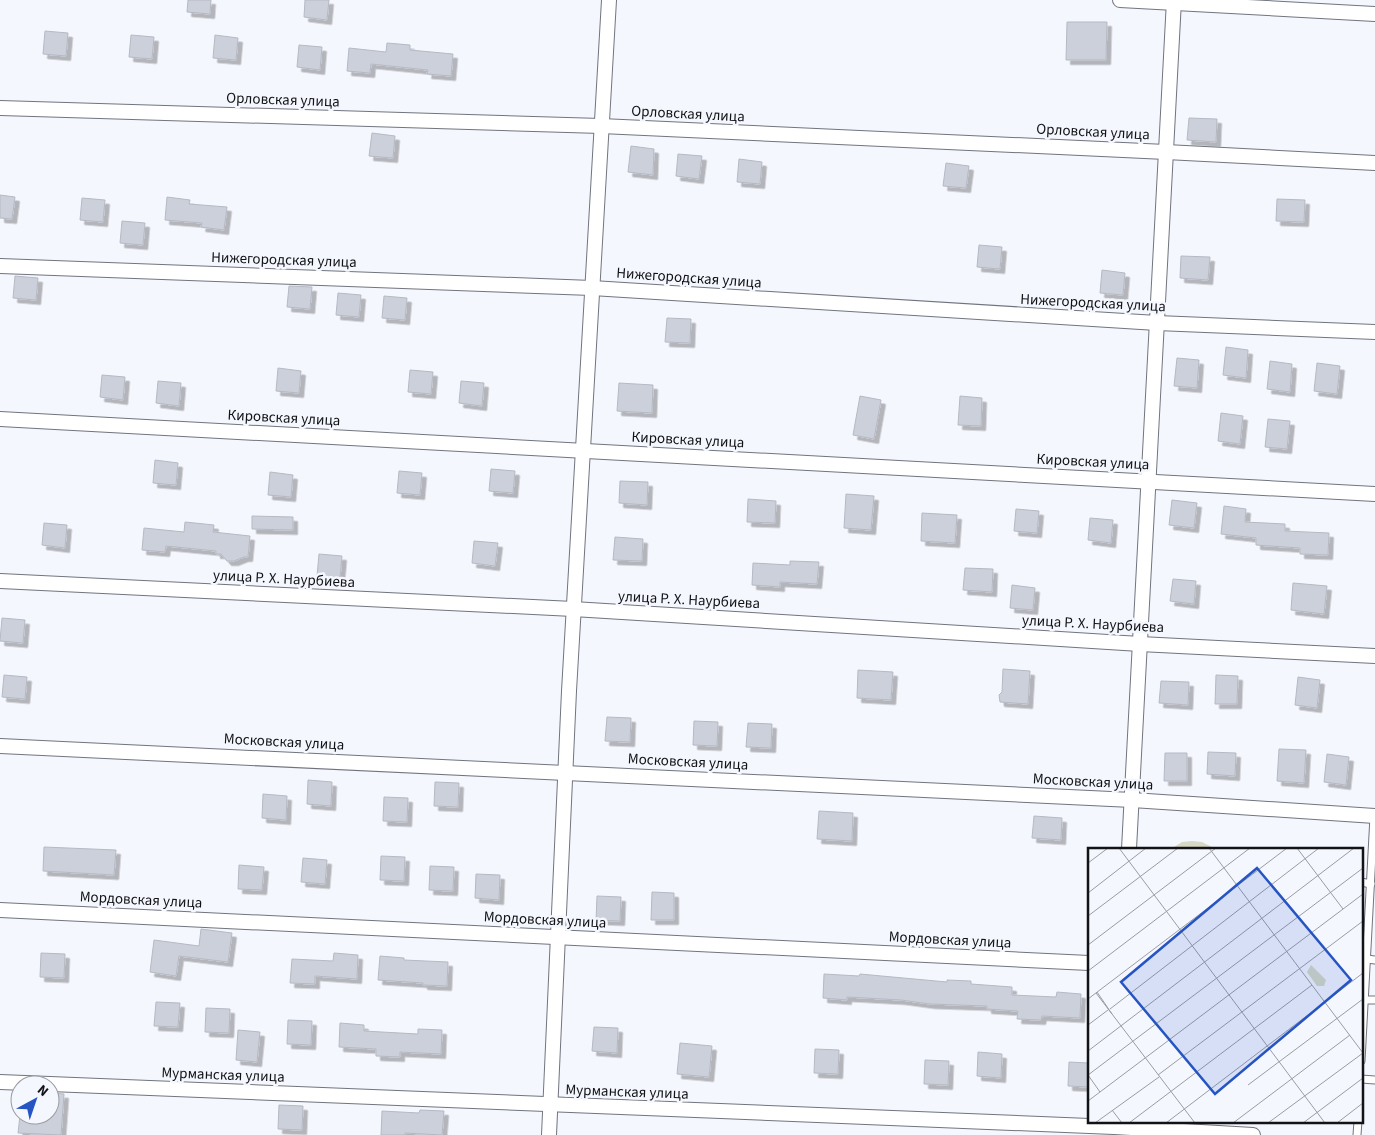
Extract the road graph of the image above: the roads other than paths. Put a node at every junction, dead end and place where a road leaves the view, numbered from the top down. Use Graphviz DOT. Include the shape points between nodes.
graph roads {
  1 [pos="609,0"];
  2 [pos="1120,0"];
  3 [pos="1174,1"];
  4 [pos="1375,14"];
  5 [pos="0,108"];
  6 [pos="601,126"];
  7 [pos="1166,152"];
  8 [pos="1375,163"];
  9 [pos="0,266"];
  10 [pos="592,288"];
  11 [pos="1157,323"];
  12 [pos="1375,332"];
  13 [pos="0,419"];
  14 [pos="583,450"];
  15 [pos="1149,482"];
  16 [pos="1375,494"];
  17 [pos="0,581"];
  18 [pos="574,609"];
  19 [pos="1140,644"];
  20 [pos="1375,656"];
  21 [pos="0,746"];
  22 [pos="565,772"];
  23 [pos="1132,800"];
  24 [pos="1374,816"];
  25 [pos="1129,848"];
  26 [pos="1372,888"];
  27 [pos="0,910"];
  28 [pos="558,937"];
  29 [pos="1367,959"];
  30 [pos="1375,960"];
  31 [pos="1088,964"];
  32 [pos="1365,1000"];
  33 [pos="1375,1000"];
  34 [pos="1362,1046"];
  35 [pos="1362,1079"];
  36 [pos="1375,1080"];
  37 [pos="0,1082"];
  38 [pos="552,1105"];
  39 [pos="1358,1122"];
  40 [pos="1114,1128"];
  41 [pos="1164,1132"];
  42 [pos="550,1135"];
  43 [pos="1253,1135"];
  44 [pos="1357,1135"];
  1 -- 6 [label="street"];
  2 -- 3 [label="street"];
  3 -- 4 [label="street"];
  3 -- 7 [label="street"];
  5 -- 6 [label="street, Орловская улица"];
  6 -- 7 [label="street, Орловская улица"];
  6 -- 10 [label="street"];
  7 -- 8 [label="street, Орловская улица"];
  7 -- 11 [label="street"];
  9 -- 10 [label="street, Нижегородская улица"];
  10 -- 11 [label="street, Нижегородская улица"];
  10 -- 14 [label="street"];
  11 -- 12 [label="street, Нижегородская улица"];
  11 -- 15 [label="street"];
  13 -- 14 [label="street, Кировская улица"];
  14 -- 15 [label="street, Кировская улица"];
  14 -- 18 [label="street"];
  15 -- 16 [label="street, Кировская улица"];
  15 -- 19 [label="street"];
  17 -- 18 [label="street, улица Р. Х. Наурбиева"];
  18 -- 19 [label="street, улица Р. Х. Наурбиева"];
  18 -- 22 [label="street"];
  19 -- 20 [label="street, улица Р. Х. Наурбиева"];
  19 -- 23 [label="street"];
  21 -- 22 [label="street, Московская улица"];
  22 -- 23 [label="street, Московская улица"];
  22 -- 28 [label="street"];
  23 -- 24 [label="street, Московская улица"];
  23 -- 25 [label="street"];
  24 -- 26 [label="lane"];
  26 -- 29 [label="lane"];
  27 -- 28 [label="street, Мордовская улица"];
  28 -- 31 [label="street, Мордовская улица"];
  28 -- 38 [label="street"];
  29 -- 30 [label="lane"];
  29 -- 32 [label="lane"];
  32 -- 33 [label="lane"];
  32 -- 34 [label="lane"];
  35 -- 36 [label="lane"];
  37 -- 38 [label="street, Мурманская улица"];
  38 -- 40 [label="street, Мурманская улица"];
  38 -- 42 [label="street"];
  39 -- 44 [label="lane"];
  40 -- 41 [label="street, Мурманская улица"];
  41 -- 43 [label="street, Мурманская улица"];
}
